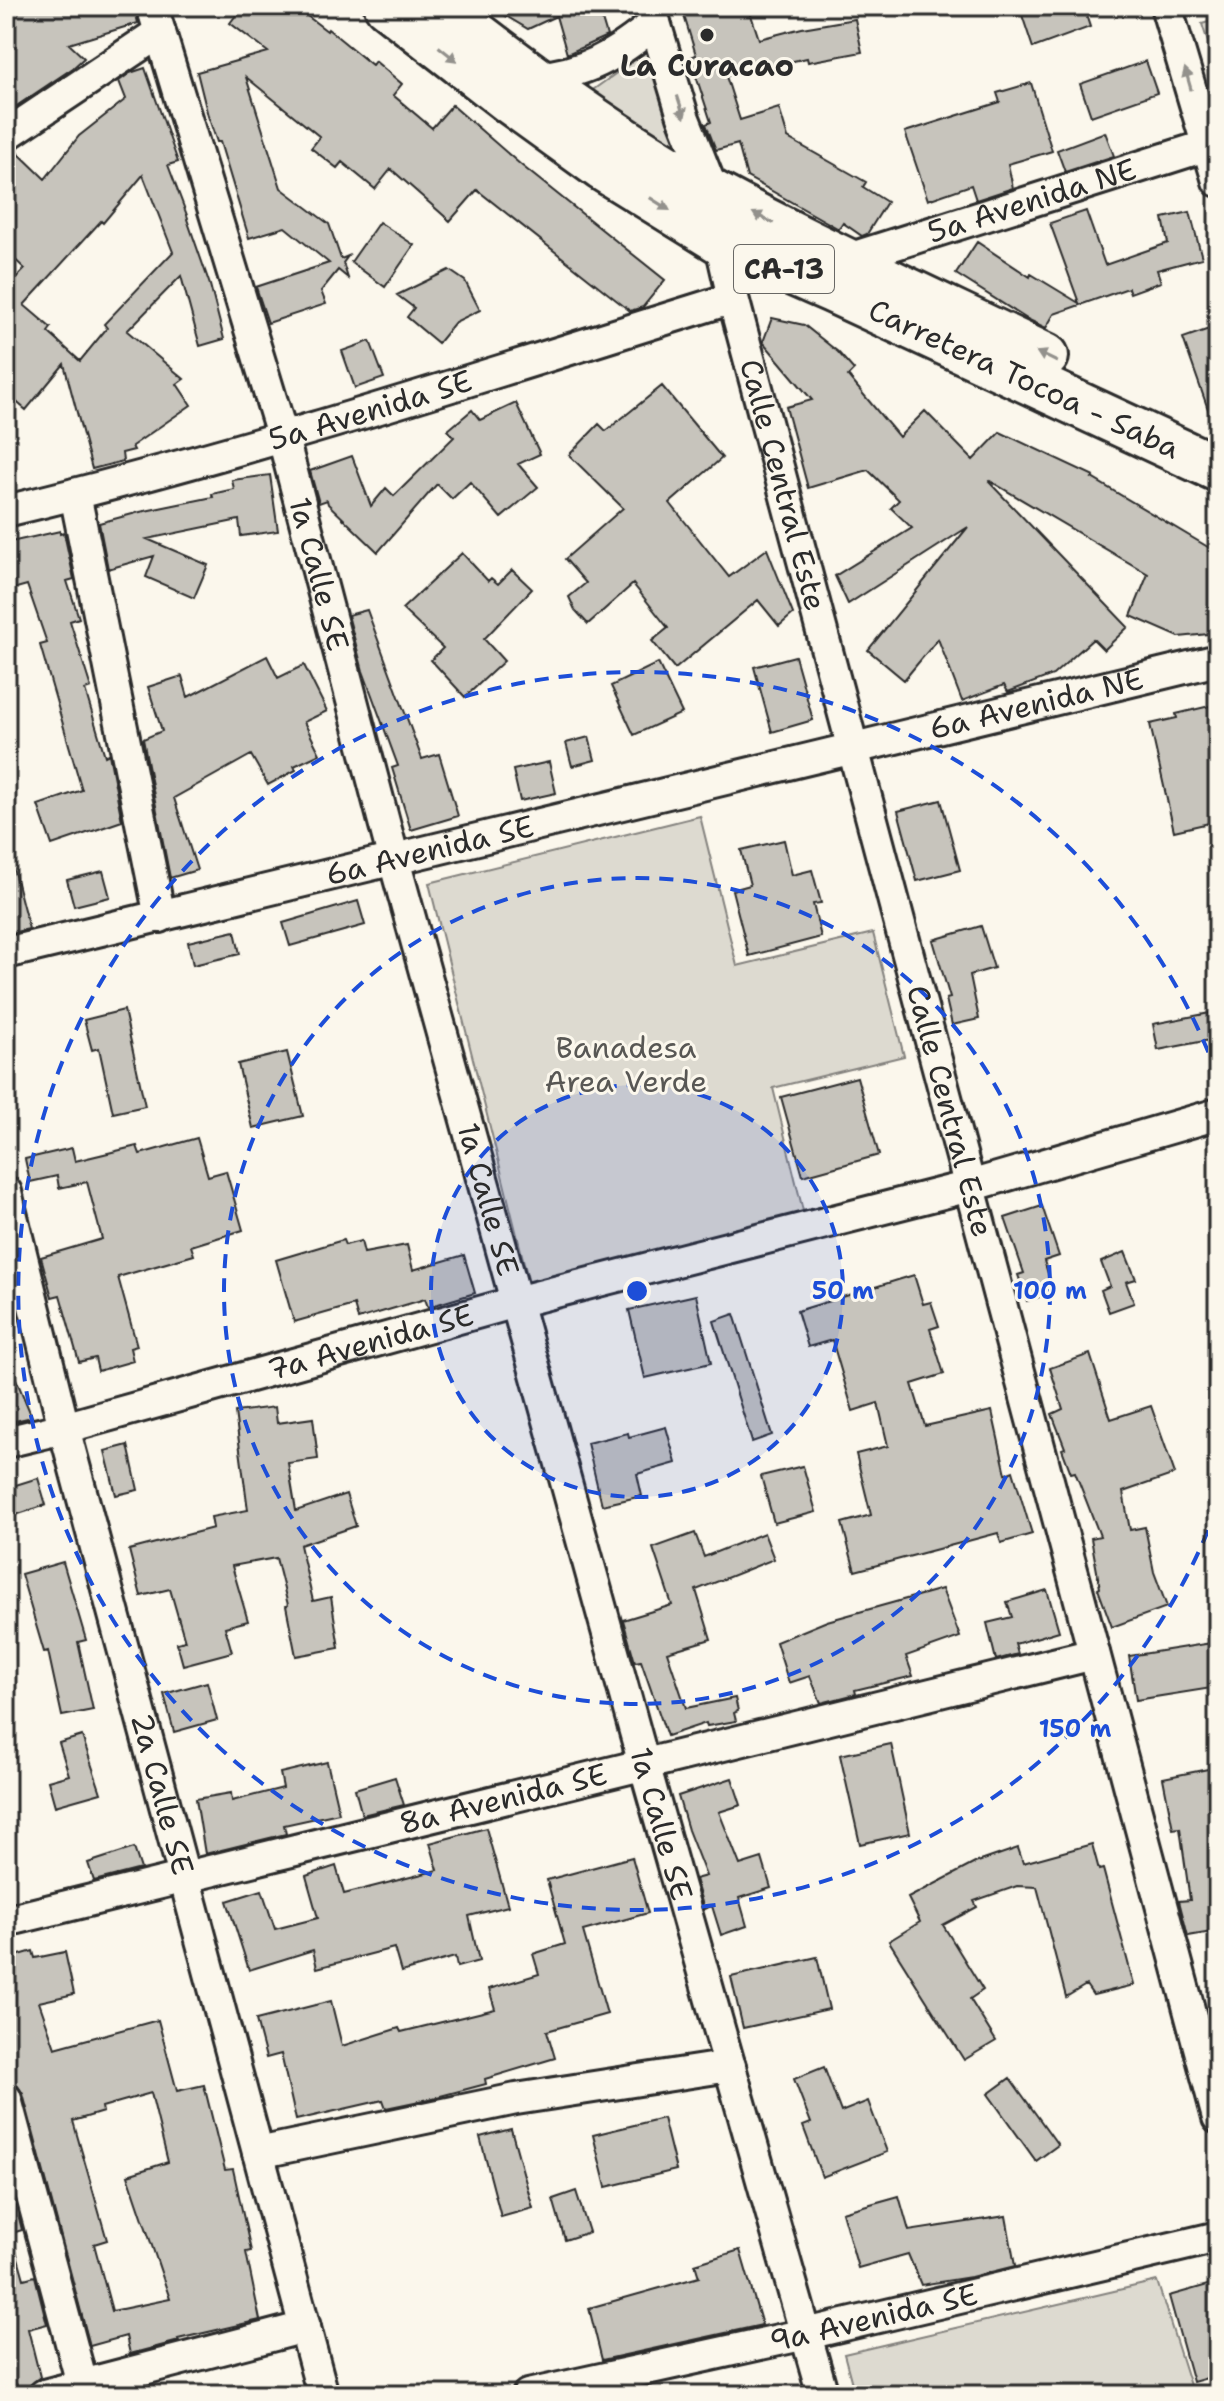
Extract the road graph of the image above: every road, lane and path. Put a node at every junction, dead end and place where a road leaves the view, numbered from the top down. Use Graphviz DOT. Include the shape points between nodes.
graph roads {
  1 [pos="387,6"];
  2 [pos="440,6"];
  3 [pos="1166,6"];
  4 [pos="653,15"];
  5 [pos="156,19"];
  6 [pos="534,78"];
  7 [pos="6,135"];
  8 [pos="1213,143"];
  9 [pos="1218,181"];
  10 [pos="714,194"];
  11 [pos="720,241"];
  12 [pos="845,260"];
  13 [pos="733,298"];
  14 [pos="283,438"];
  15 [pos="1218,439"];
  16 [pos="1218,469"];
  17 [pos="75,494"];
  18 [pos="6,511"];
  19 [pos="1218,660"];
  20 [pos="853,749"];
  21 [pos="394,860"];
  22 [pos="160,917"];
  23 [pos="6,953"];
  24 [pos="1218,1114"];
  25 [pos="970,1186"];
  26 [pos="6,1192"];
  27 [pos="516,1302"];
  28 [pos="64,1428"];
  29 [pos="6,1442"];
  30 [pos="1094,1654"];
  31 [pos="644,1764"];
  32 [pos="184,1877"];
  33 [pos="6,1921"];
  34 [pos="730,2066"];
  35 [pos="6,2099"];
  36 [pos="1218,2118"];
  37 [pos="258,2153"];
  38 [pos="1218,2237"];
  39 [pos="305,2327"];
  40 [pos="806,2334"];
  41 [pos="84,2390"];
  42 [pos="44,2395"];
  43 [pos="323,2395"];
  44 [pos="528,2395"];
  45 [pos="823,2395"];
  1 -- 11 [label="main road, Carretera Tocoa - Saba / CA-13, one-way" via="602,168"];
  2 -- 6 [label="main road, Carretera Tocoa - Saba / CA-13"];
  8 -- 3 [label="street, one-way"];
  4 -- 6 [label="street" via="627,47 594,65"];
  4 -- 10 [label="street, Calle Central Este, one-way" via="683,116"];
  5 -- 7 [label="street"];
  5 -- 14 [label="street, 1a Calle SE"];
  6 -- 10 [label="main road, Carretera Tocoa - Saba / CA-13"];
  8 -- 9 [label="street"];
  8 -- 12 [label="street, 5a Avenida NE"];
  10 -- 11 [label="street, Calle Central Este"];
  12 -- 10 [label="main road, Carretera Tocoa - Saba / CA-13, one-way"];
  11 -- 13 [label="street, Calle Central Este"];
  11 -- 16 [label="main road, Carretera Tocoa - Saba / CA-13"];
  15 -- 12 [label="main road, Carretera Tocoa - Saba / CA-13, one-way"];
  13 -- 14 [label="street, 5a Avenida SE"];
  13 -- 20 [label="street, Calle Central Este"];
  14 -- 17 [label="street, 5a Avenida SE"];
  14 -- 21 [label="street, 1a Calle SE"];
  17 -- 18 [label="street, 5a Avenida SE"];
  17 -- 22 [label="street"];
  19 -- 20 [label="street, 6a Avenida NE"];
  20 -- 21 [label="street, 6a Avenida SE"];
  20 -- 25 [label="street, Calle Central Este"];
  21 -- 22 [label="street, 6a Avenida SE"];
  21 -- 27 [label="street, 1a Calle SE"];
  22 -- 23 [label="street, 6a Avenida SE"];
  24 -- 25 [label="street, 7a Avenida SE"];
  25 -- 27 [label="street, 7a Avenida SE"];
  25 -- 30 [label="street, Calle Central Este"];
  26 -- 28 [label="street, 2a Calle SE"];
  27 -- 28 [label="street, 7a Avenida SE"];
  27 -- 31 [label="street, 1a Calle SE"];
  28 -- 29 [label="street, 7a Avenida SE"];
  28 -- 32 [label="street, 2a Calle SE"];
  30 -- 31 [label="street, 8a Avenida SE"];
  30 -- 36 [label="street, Calle Central Este"];
  31 -- 32 [label="street, 8a Avenida SE"];
  31 -- 34 [label="street, 1a Calle SE"];
  32 -- 33 [label="street, 8a Avenida SE"];
  32 -- 37 [label="street, 2a Calle SE"];
  34 -- 37 [label="street" via="516,2099"];
  34 -- 40 [label="street, 1a Calle SE"];
  35 -- 41 [label="street"];
  37 -- 39 [label="street, 2a Calle SE"];
  38 -- 40 [label="street, 9a Avenida SE"];
  39 -- 41 [label="street"];
  39 -- 43 [label="street, 2a Calle SE"];
  40 -- 44 [label="street, 9a Avenida SE"];
  40 -- 45 [label="street, 1a Calle SE"];
  41 -- 42 [label="street"];
}
